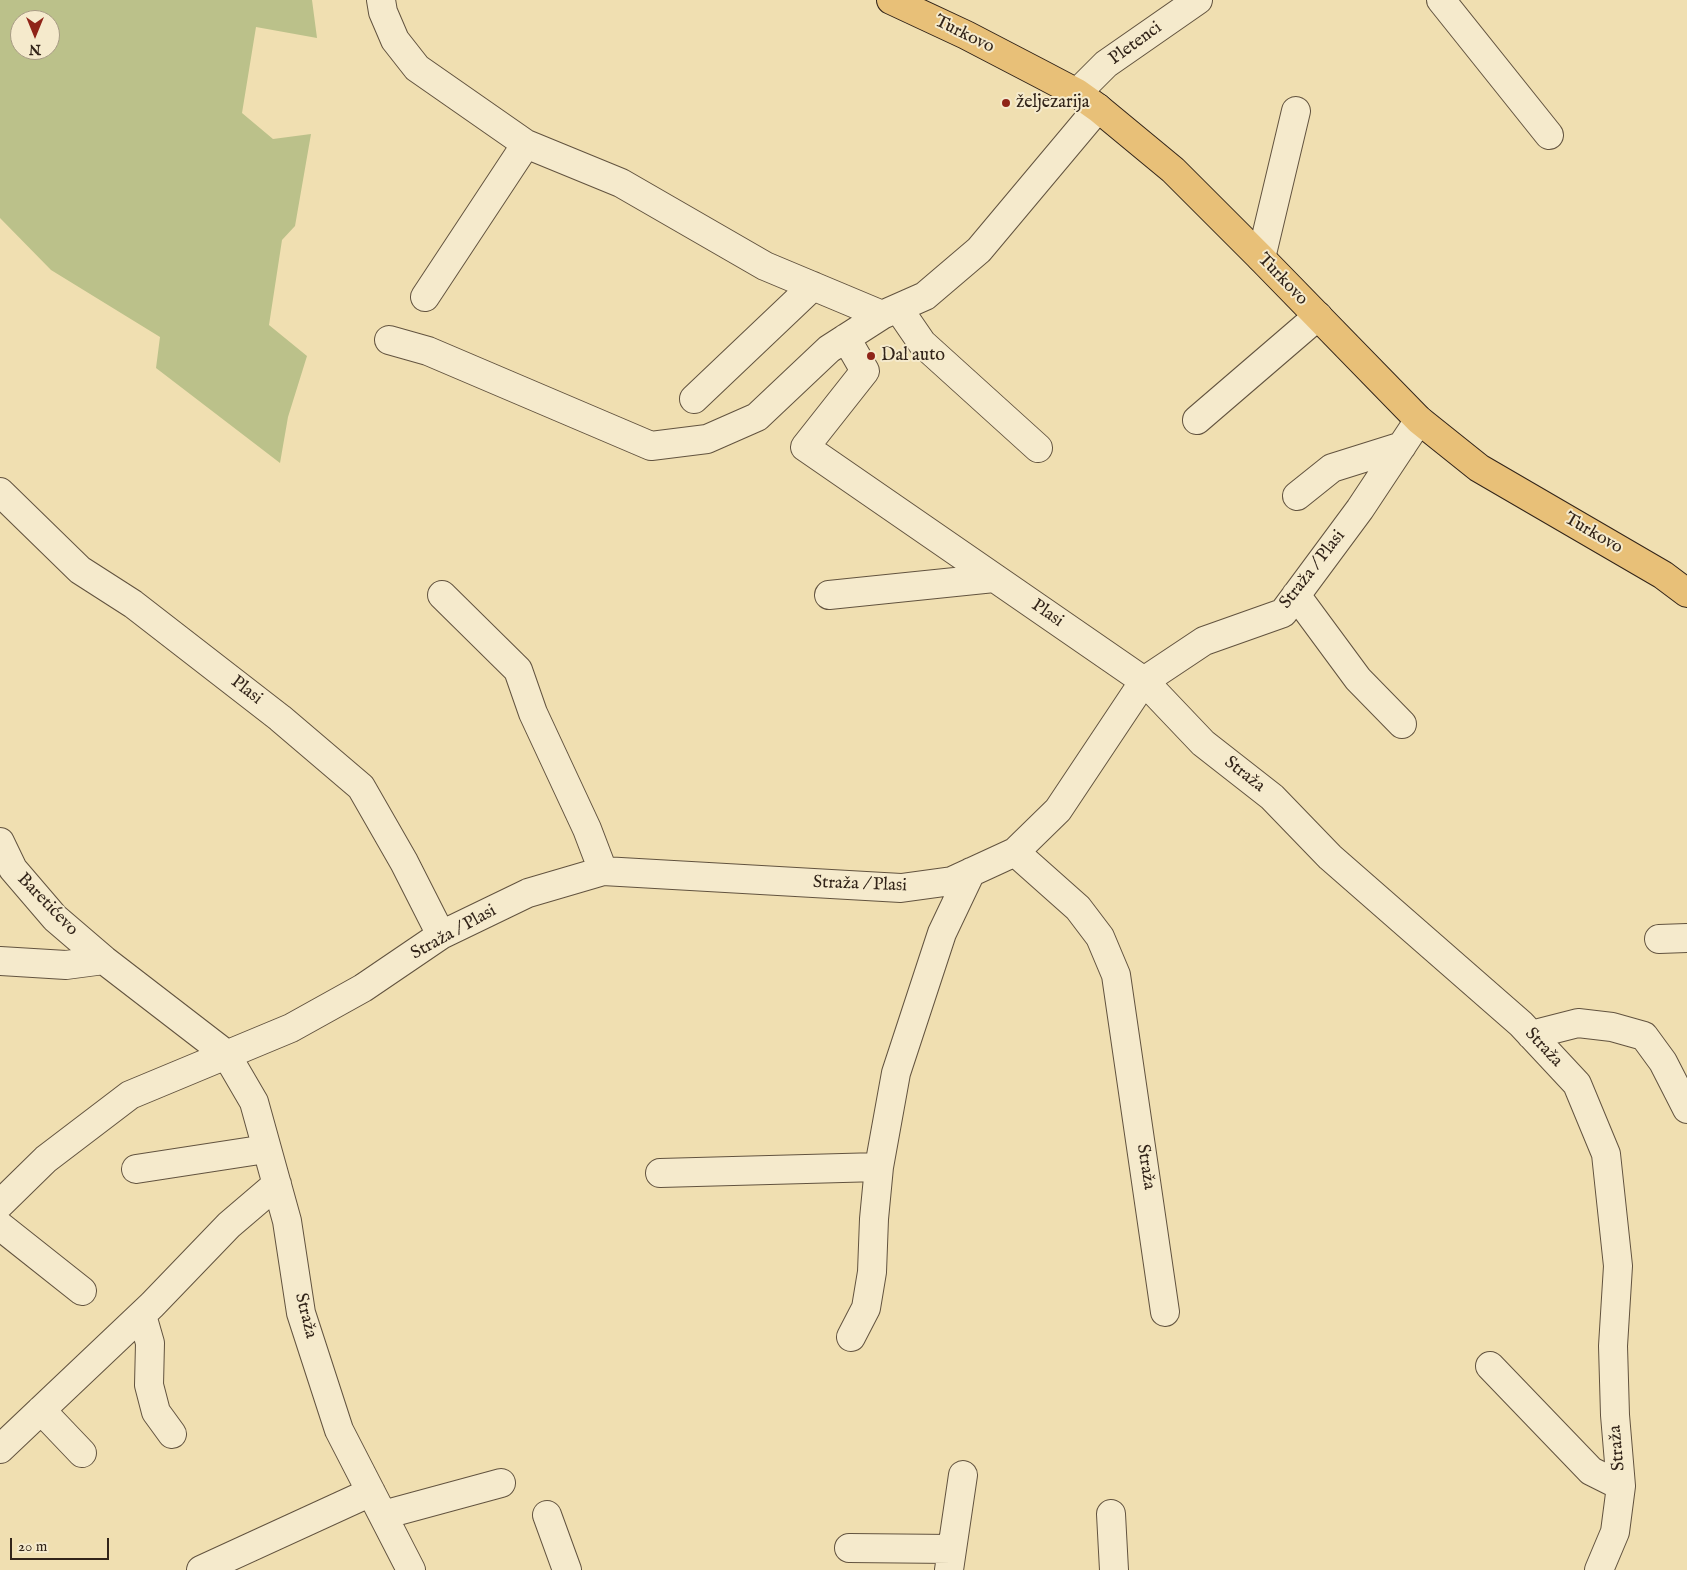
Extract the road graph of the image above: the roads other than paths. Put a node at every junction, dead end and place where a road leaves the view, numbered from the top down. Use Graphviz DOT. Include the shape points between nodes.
graph roads {
  1 [pos="380,0"];
  2 [pos="891,0"];
  3 [pos="1198,0"];
  4 [pos="1441,0"];
  5 [pos="1088,101"];
  6 [pos="1296,111"];
  7 [pos="1550,135"];
  8 [pos="526,144"];
  9 [pos="1261,258"];
  10 [pos="813,286"];
  11 [pos="425,297"];
  12 [pos="890,312"];
  13 [pos="1318,316"];
  14 [pos="846,338"];
  15 [pos="389,340"];
  16 [pos="694,399"];
  17 [pos="1197,420"];
  18 [pos="1418,420"];
  19 [pos="1402,446"];
  20 [pos="1038,448"];
  21 [pos="0,492"];
  22 [pos="1297,496"];
  23 [pos="1675,574"];
  24 [pos="994,578"];
  25 [pos="1687,593"];
  26 [pos="442,595"];
  27 [pos="829,595"];
  28 [pos="1296,595"];
  29 [pos="1144,681"];
  30 [pos="1402,724"];
  31 [pos="0,842"];
  32 [pos="1015,852"];
  33 [pos="603,871"];
  34 [pos="971,872"];
  35 [pos="441,935"];
  36 [pos="1687,938"];
  37 [pos="1659,939"];
  38 [pos="104,960"];
  39 [pos="0,961"];
  40 [pos="1531,1035"];
  41 [pos="226,1054"];
  42 [pos="1687,1110"];
  43 [pos="266,1149"];
  44 [pos="879,1167"];
  45 [pos="136,1169"];
  46 [pos="660,1173"];
  47 [pos="277,1184"];
  48 [pos="0,1204"];
  49 [pos="0,1226"];
  50 [pos="82,1291"];
  51 [pos="1165,1312"];
  52 [pos="142,1315"];
  53 [pos="851,1337"];
  54 [pos="1490,1366"];
  55 [pos="35,1416"];
  56 [pos="172,1434"];
  57 [pos="0,1449"];
  58 [pos="82,1453"];
  59 [pos="963,1475"];
  60 [pos="501,1483"];
  61 [pos="1621,1486"];
  62 [pos="377,1503"];
  63 [pos="1111,1514"];
  64 [pos="547,1515"];
  65 [pos="849,1548"];
  66 [pos="951,1560"];
  67 [pos="1600,1568"];
  68 [pos="201,1570"];
  69 [pos="411,1570"];
  70 [pos="567,1570"];
  71 [pos="1114,1570"];
  1 -- 8 [label="street" via="395,40 418,68"];
  2 -- 5 [label="main road, Turkovo" via="966,35"];
  3 -- 5 [label="street, Pletenci" via="1106,64"];
  4 -- 7 [label="street"];
  5 -- 9 [label="main road, Turkovo" via="1172,170"];
  5 -- 12 [label="street, Pletenci" via="979,250 925,296"];
  6 -- 9 [label="street"];
  8 -- 10 [label="street" via="621,183 766,266"];
  8 -- 11 [label="street"];
  9 -- 13 [label="main road, Turkovo"];
  10 -- 12 [label="street"];
  10 -- 16 [label="street"];
  12 -- 14 [label="street, Pletenci"];
  12 -- 20 [label="street"];
  13 -- 17 [label="street"];
  13 -- 18 [label="main road, Turkovo"];
  14 -- 15 [label="street, Pletenci" via="829,349 757,417 707,439 651,446 428,351"];
  14 -- 24 [label="street, Plasi" via="866,371 805,447"];
  18 -- 19 [label="street, Straža / Plasi"];
  18 -- 23 [label="main road, Turkovo" via="1479,468"];
  19 -- 22 [label="street" via="1332,468"];
  19 -- 28 [label="street, Straža / Plasi"];
  21 -- 35 [label="street, Plasi" via="80,570 133,604 273,712 361,786"];
  23 -- 25 [label="main road, Turkovo"];
  24 -- 27 [label="street"];
  24 -- 29 [label="street, Plasi"];
  26 -- 33 [label="street" via="518,670 533,713"];
  28 -- 29 [label="street, Straža / Plasi" via="1283,613 1204,641"];
  28 -- 30 [label="street" via="1358,679"];
  29 -- 32 [label="street, Straža / Plasi" via="1058,810"];
  29 -- 40 [label="street, Straža" via="1203,743 1272,797 1330,857"];
  31 -- 38 [label="street, Baretićevo" via="13,869 55,918"];
  32 -- 34 [label="street, Straža / Plasi"];
  32 -- 51 [label="street, Straža" via="1078,908 1100,937 1116,975"];
  33 -- 34 [label="street, Straža / Plasi" via="901,888 952,881"];
  33 -- 35 [label="street, Straža / Plasi" via="528,893"];
  34 -- 44 [label="street" via="942,933 896,1073"];
  35 -- 41 [label="street, Straža / Plasi" via="363,988 291,1028"];
  36 -- 37 [label="street"];
  38 -- 39 [label="street, Baretićevo" via="66,965"];
  38 -- 41 [label="street, Baretićevo"];
  40 -- 42 [label="street" via="1578,1023 1612,1026 1644,1036 1663,1062"];
  40 -- 61 [label="street, Straža" via="1577,1084 1606,1154 1618,1266 1613,1346"];
  41 -- 43 [label="street, Straža" via="254,1102"];
  41 -- 48 [label="street, Straža / Plasi" via="130,1095 46,1159"];
  43 -- 45 [label="street"];
  43 -- 47 [label="street, Straža"];
  44 -- 46 [label="street"];
  44 -- 53 [label="street" via="872,1272 866,1308"];
  47 -- 52 [label="street" via="229,1225"];
  47 -- 62 [label="street, Straža" via="301,1313 339,1430"];
  49 -- 50 [label="street"];
  52 -- 55 [label="street"];
  52 -- 56 [label="street" via="150,1343 149,1385 156,1412"];
  54 -- 61 [label="street" via="1591,1471"];
  55 -- 57 [label="street"];
  55 -- 58 [label="street"];
  59 -- 66 [label="street"];
  60 -- 62 [label="street"];
  61 -- 67 [label="street, Straža" via="1615,1532"];
  62 -- 68 [label="street"];
  62 -- 69 [label="street, Straža"];
  63 -- 71 [label="street"];
  64 -- 70 [label="street"];
  65 -- 66 [label="street"];
}
